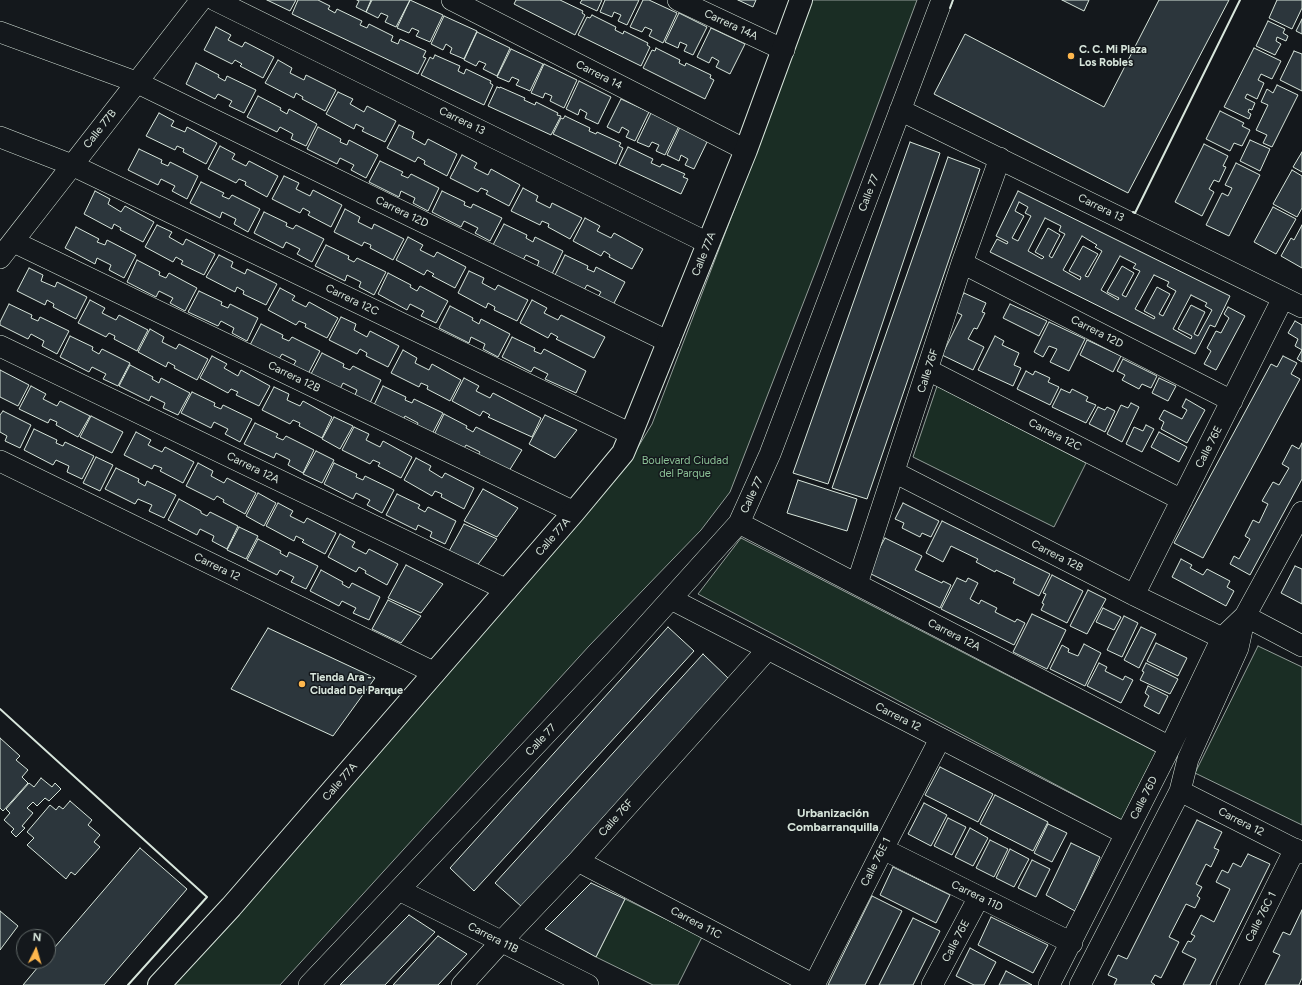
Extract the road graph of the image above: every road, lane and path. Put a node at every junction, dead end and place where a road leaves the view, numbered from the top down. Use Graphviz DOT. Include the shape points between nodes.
graph roads {
  1 [pos="452,0"];
  2 [pos="678,0"];
  3 [pos="801,0"];
  4 [pos="942,0"];
  5 [pos="201,1"];
  6 [pos="0,32"];
  7 [pos="784,50"];
  8 [pos="136,82"];
  9 [pos="900,110"];
  10 [pos="0,137"];
  11 [pos="746,150"];
  12 [pos="1000,158"];
  13 [pos="72,165"];
  14 [pos="708,243"];
  15 [pos="6,248"];
  16 [pos="962,263"];
  17 [pos="1283,298"];
  18 [pos="1302,306"];
  19 [pos="669,342"];
  20 [pos="0,346"];
  21 [pos="928,370"];
  22 [pos="1232,401"];
  23 [pos="631,434"];
  24 [pos="0,461"];
  25 [pos="894,472"];
  26 [pos="1182,500"];
  27 [pos="574,512"];
  28 [pos="1302,512"];
  29 [pos="739,523"];
  30 [pos="857,584"];
  31 [pos="507,590"];
  32 [pos="1134,595"];
  33 [pos="671,599"];
  34 [pos="1245,616"];
  35 [pos="1222,638"];
  36 [pos="1302,646"];
  37 [pos="768,649"];
  38 [pos="435,673"];
  39 [pos="940,739"];
  40 [pos="1170,747"];
  41 [pos="1180,791"];
  42 [pos="1126,834"];
  43 [pos="883,848"];
  44 [pos="1299,851"];
  45 [pos="578,861"];
  46 [pos="399,890"];
  47 [pos="979,897"];
  48 [pos="501,942"];
  49 [pos="1072,942"];
  50 [pos="158,985"];
  51 [pos="309,985"];
  52 [pos="462,985"];
  53 [pos="588,985"];
  54 [pos="814,985"];
  55 [pos="932,985"];
  56 [pos="1049,985"];
  57 [pos="1080,985"];
  58 [pos="1227,985"];
  1 -- 11 [label="street, Carrera 14"];
  2 -- 7 [label="street, Carrera 14A"];
  3 -- 7 [label="street, Calle 77A"];
  4 -- 9 [label="street, Calle 77"];
  5 -- 8 [label="street, Calle 77B"];
  5 -- 14 [label="street, Carrera 13"];
  6 -- 8 [label="street, Carrera 12D"];
  7 -- 11 [label="street, Calle 77A"];
  8 -- 13 [label="street, Calle 77B"];
  8 -- 19 [label="street, Carrera 12D"];
  9 -- 12 [label="street, Carrera 13"];
  9 -- 29 [label="street, Calle 77" via="770,454"];
  10 -- 13 [label="street, Carrera 12C"];
  11 -- 14 [label="street, Calle 77A"];
  12 -- 16 [label="street, Calle 76F"];
  12 -- 17 [label="street, Carrera 13"];
  13 -- 15 [label="street, Calle 77B"];
  13 -- 23 [label="street, Carrera 12C"];
  14 -- 19 [label="street, Calle 77A"];
  15 -- 27 [label="street, Carrera 12B"];
  16 -- 21 [label="street, Calle 76F"];
  16 -- 22 [label="street, Carrera 12D"];
  17 -- 18 [label="street, Carrera 13"];
  17 -- 22 [label="street, Calle 76E"];
  19 -- 23 [label="street, Calle 77A"];
  20 -- 31 [label="street, Carrera 12A"];
  21 -- 25 [label="street, Calle 76F"];
  21 -- 26 [label="street, Carrera 12C"];
  22 -- 26 [label="street, Calle 76E"];
  23 -- 27 [label="street, Calle 77A" via="623,452"];
  24 -- 38 [label="street, Carrera 12"];
  25 -- 30 [label="street, Calle 76F"];
  25 -- 32 [label="street, Carrera 12B"];
  26 -- 32 [label="street, Calle 76E"];
  27 -- 31 [label="street, Calle 77A"];
  28 -- 34 [label="street, Calle 76D"];
  29 -- 30 [label="street, Carrera 12A"];
  29 -- 33 [label="street, Calle 77"];
  30 -- 40 [label="street, Carrera 12A"];
  31 -- 38 [label="street, Calle 77A"];
  32 -- 35 [label="street, Carrera 12B"];
  33 -- 37 [label="street, Carrera 12"];
  33 -- 46 [label="street, Calle 77"];
  34 -- 35 [label="street, Calle 76D"];
  34 -- 36 [label="street"];
  34 -- 41 [label="street, Calle 76D" via="1238,648 1188,759"];
  35 -- 40 [label="street, Calle 76D"];
  37 -- 39 [label="street, Carrera 12"];
  37 -- 45 [label="street, Calle 76F"];
  38 -- 50 [label="street, Calle 77A" via="231,907"];
  39 -- 42 [label="street, Carrera 12"];
  39 -- 43 [label="street, Calle 76E 1"];
  40 -- 42 [label="street, Calle 76D"];
  41 -- 44 [label="street, Carrera 12"];
  41 -- 57 [label="street, Calle 76D"];
  42 -- 49 [label="street, Calle 76D"];
  43 -- 47 [label="street, Carrera 11D"];
  43 -- 54 [label="street, Calle 76E 1"];
  44 -- 58 [label="street, Calle 76C 1"];
  45 -- 48 [label="street, Calle 76F"];
  45 -- 54 [label="street, Carrera 11C"];
  46 -- 48 [label="street, Carrera 11B"];
  46 -- 51 [label="street, Calle 77"];
  47 -- 49 [label="street, Carrera 11D"];
  47 -- 55 [label="street, Calle 76E"];
  48 -- 52 [label="street, Calle 76F"];
  48 -- 53 [label="street, Carrera 11B"];
  49 -- 56 [label="street, Calle 76D"];
}
